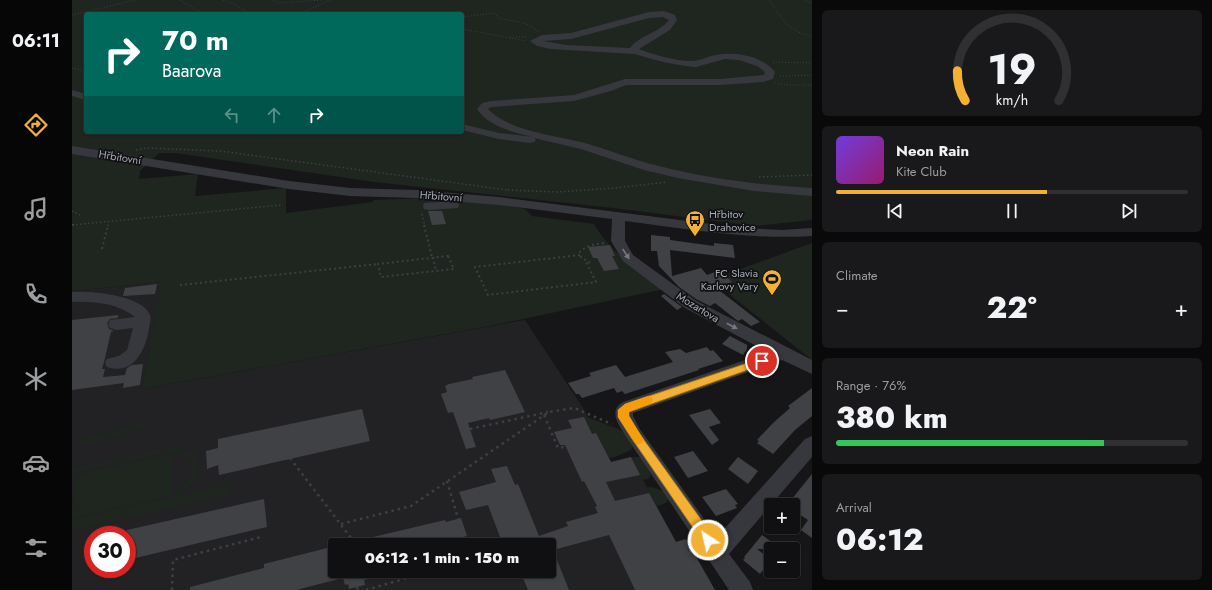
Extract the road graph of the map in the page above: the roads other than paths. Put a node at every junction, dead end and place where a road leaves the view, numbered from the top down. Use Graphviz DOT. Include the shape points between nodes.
graph roads {
  1 [pos="635,51"];
  2 [pos="72,93"];
  3 [pos="84,96"];
  4 [pos="464,126"];
  5 [pos="575,144"];
  6 [pos="72,150"];
  7 [pos="812,192"];
  8 [pos="425,207"];
  9 [pos="619,220"];
  10 [pos="812,232"];
  11 [pos="72,297"];
  12 [pos="142,322"];
  13 [pos="116,324"];
  14 [pos="781,352"];
  15 [pos="113,363"];
  16 [pos="812,368"];
  17 [pos="812,444"];
  18 [pos="716,552"];
  19 [pos="742,590"];
  1 -- 1 [label="street" via="541,41 571,36 649,15 670,16 673,20 667,28 637,45"];
  1 -- 5 [label="street" via="691,64 720,56 733,57 764,66 770,72 766,78 720,82 625,82 574,98 491,104 483,107 484,112 495,119 526,132"];
  2 -- 3 [label="street"];
  4 -- 5 [label="street" via="520,139"];
  5 -- 7 [label="street" via="657,170 696,178 783,191"];
  6 -- 9 [label="street, Hřbitovní" via="289,185 350,192 499,200"];
  8 -- 9 [label="street" via="475,206"];
  9 -- 10 [label="street, Hřbitovní" via="743,232"];
  9 -- 14 [label="street, Mozartova, one-way" via="618,241 628,258 690,304"];
  11 -- 12 [label="street" via="97,297 135,308 144,315"];
  12 -- 13 [label="street"];
  12 -- 15 [label="street" via="136,350 120,364"];
  14 -- 16 [label="street, Mozartova"];
  14 -- 18 [label="street" via="776,356 624,410 629,425"];
  17 -- 18 [label="street"];
  18 -- 19 [label="street"];
}
